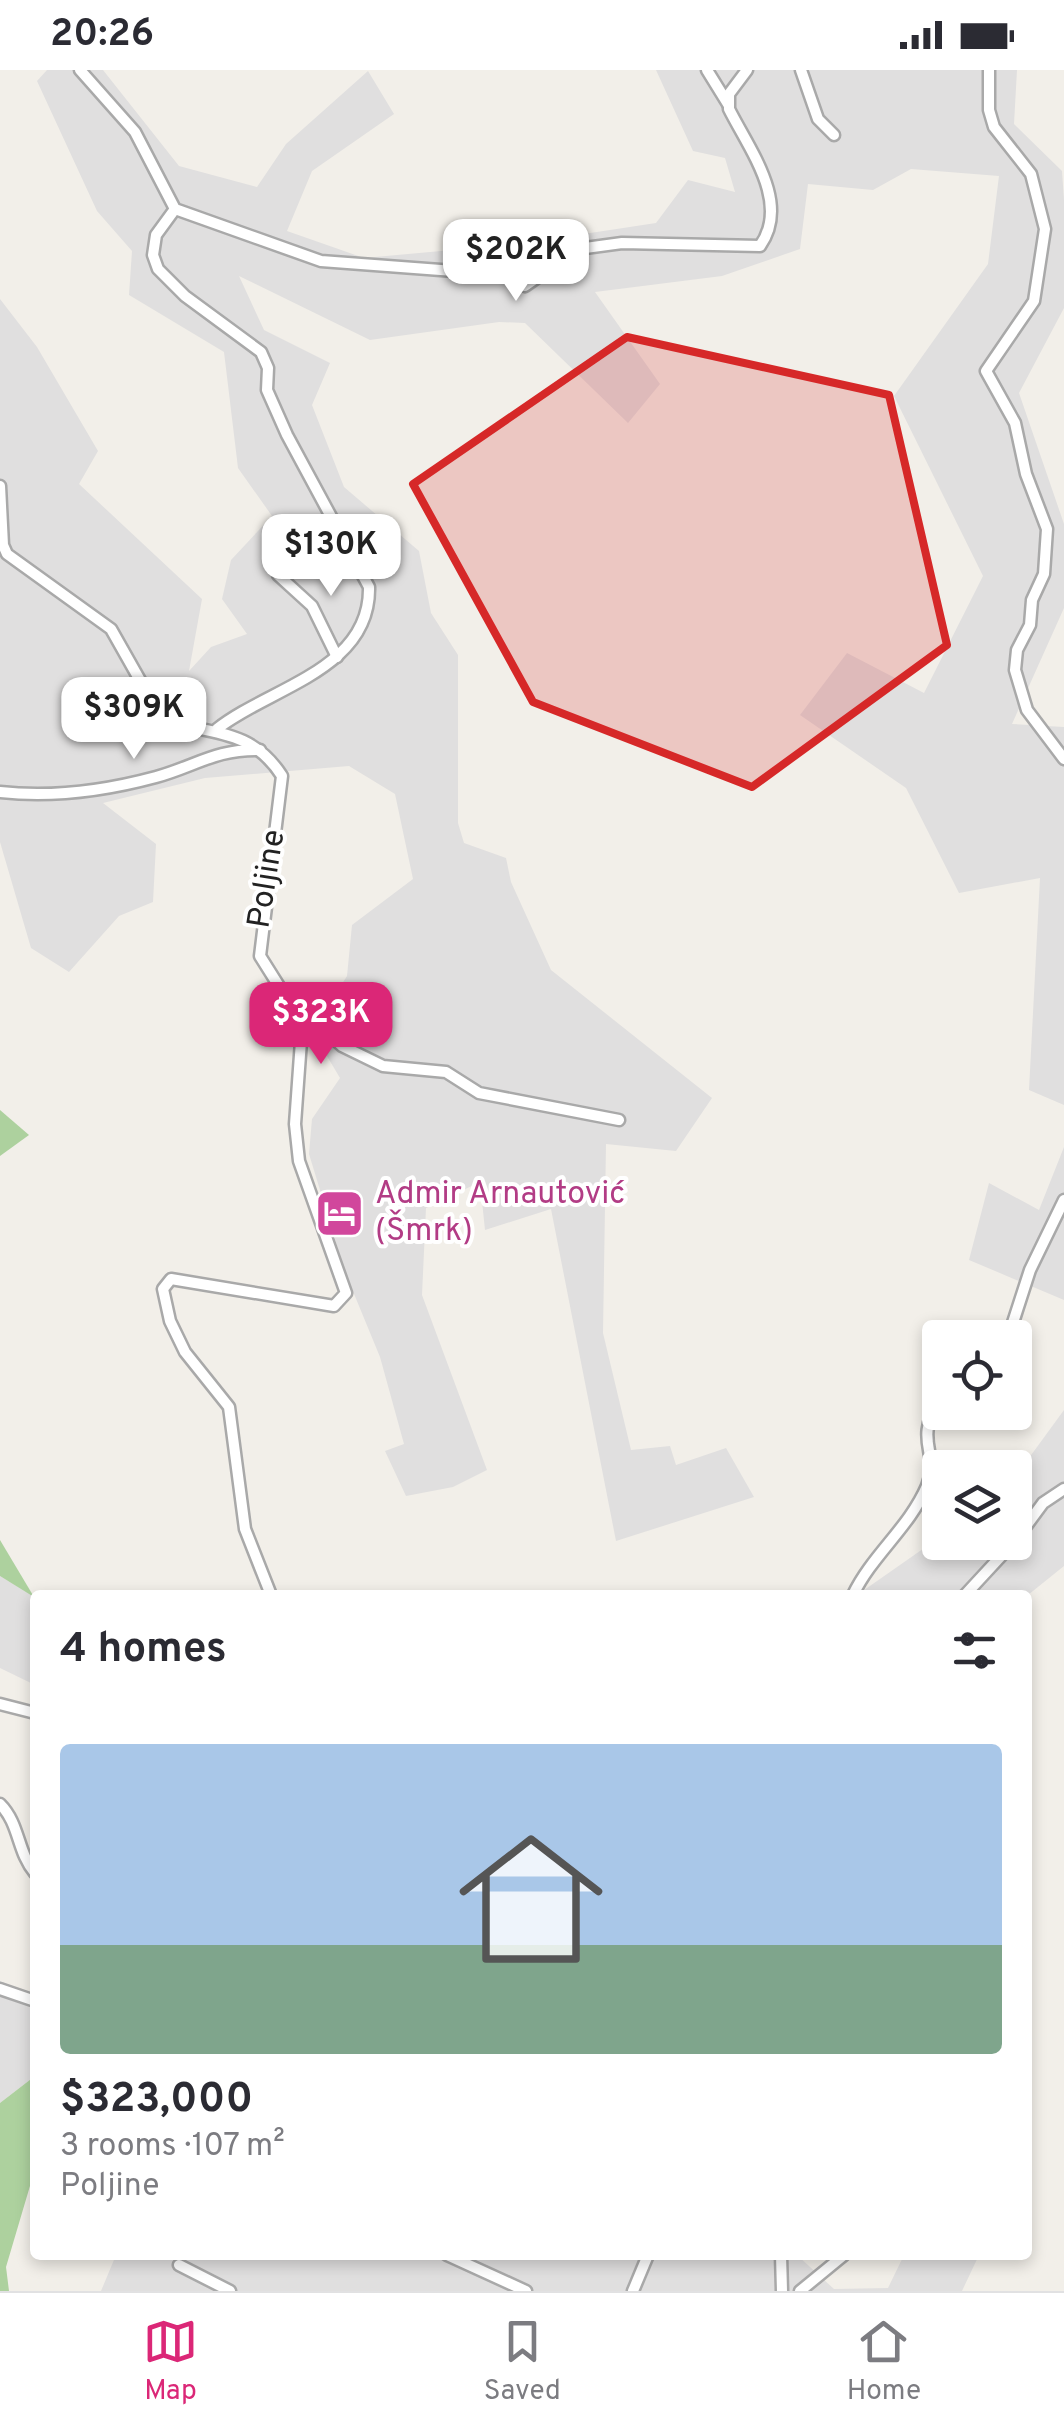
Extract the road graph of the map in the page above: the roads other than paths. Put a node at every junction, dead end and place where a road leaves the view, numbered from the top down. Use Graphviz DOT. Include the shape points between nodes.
graph roads {
  1 [pos="80,70"];
  2 [pos="707,70"];
  3 [pos="747,70"];
  4 [pos="801,70"];
  5 [pos="989,70"];
  6 [pos="729,105"];
  7 [pos="834,135"];
  8 [pos="175,209"];
  9 [pos="0,486"];
  10 [pos="278,575"];
  11 [pos="337,657"];
  12 [pos="217,729"];
  13 [pos="262,750"];
  14 [pos="1064,758"];
  15 [pos="0,792"];
  16 [pos="282,991"];
  17 [pos="619,1120"];
  18 [pos="1064,1200"];
  19 [pos="1014,1320"];
  20 [pos="927,1430"];
  21 [pos="1064,1489"];
  22 [pos="1032,1518"];
  23 [pos="998,1560"];
  24 [pos="269,1590"];
  25 [pos="856,1590"];
  26 [pos="971,1590"];
  27 [pos="0,1704"];
  28 [pos="30,1712"];
  29 [pos="0,1804"];
  30 [pos="30,1867"];
  31 [pos="0,1989"];
  32 [pos="30,1999"];
  33 [pos="457,2260"];
  34 [pos="646,2260"];
  35 [pos="781,2260"];
  36 [pos="838,2260"];
  37 [pos="179,2265"];
  38 [pos="230,2291"];
  39 [pos="526,2291"];
  40 [pos="633,2291"];
  41 [pos="782,2291"];
  42 [pos="800,2291"];
  1 -- 8 [label="street" via="135,132"];
  2 -- 6 [label="street"];
  3 -- 6 [label="street"];
  4 -- 7 [label="street" via="818,119"];
  5 -- 14 [label="street" via="988,110 1031,174 1045,229 1034,301 986,371 1015,423 1047,529 1044,574 1014,670 1027,710"];
  6 -- 8 [label="street" via="773,203 773,222 760,246 578,248 524,286 490,263 454,270 321,261"];
  8 -- 11 [label="street" via="156,235 158,269 261,352 267,390 287,435 369,588 365,614"];
  9 -- 12 [label="street" via="7,554 111,630 163,721"];
  10 -- 11 [label="street" via="312,606"];
  11 -- 12 [label="street"];
  12 -- 13 [label="street"];
  13 -- 15 [label="street" via="226,750 120,786 48,796"];
  13 -- 16 [label="street, Poljine" via="283,788 258,942"];
  16 -- 17 [label="street" via="342,1046 383,1066 446,1072 478,1092"];
  16 -- 24 [label="street, Poljine" via="301,1040 299,1161 346,1294 334,1306 172,1279 162,1289 185,1352 229,1408 245,1529"];
  18 -- 19 [label="street"];
  20 -- 25 [label="street" via="931,1472 924,1493"];
  21 -- 22 [label="street"];
  23 -- 26 [label="street"];
  27 -- 28 [label="street"];
  29 -- 30 [label="street" via="12,1816"];
  31 -- 32 [label="street"];
  33 -- 39 [label="street"];
  34 -- 40 [label="street"];
  35 -- 41 [label="street"];
  36 -- 42 [label="street"];
  37 -- 38 [label="street"];
}
